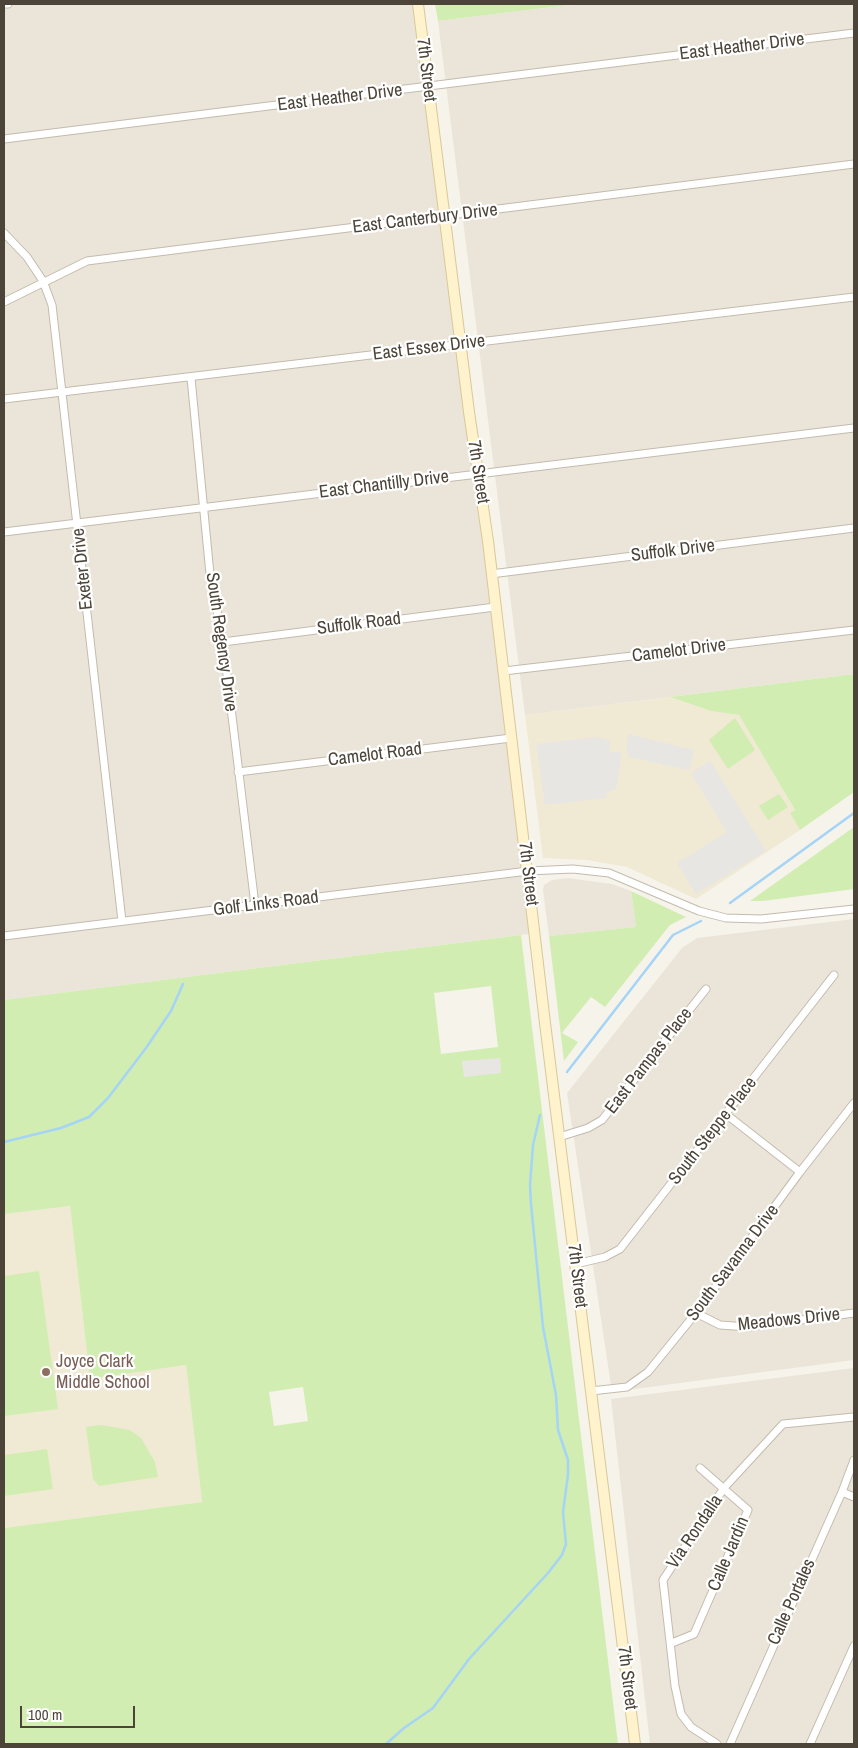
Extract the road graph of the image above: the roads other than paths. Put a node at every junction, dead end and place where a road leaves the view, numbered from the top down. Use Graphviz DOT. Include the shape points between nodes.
graph roads {
  1 [pos="4,4"];
  2 [pos="8,4"];
  3 [pos="418,4"];
  4 [pos="854,33"];
  5 [pos="428,87"];
  6 [pos="4,139"];
  7 [pos="854,164"];
  8 [pos="444,216"];
  9 [pos="4,233"];
  10 [pos="42,281"];
  11 [pos="854,297"];
  12 [pos="4,302"];
  13 [pos="460,344"];
  14 [pos="191,378"];
  15 [pos="64,392"];
  16 [pos="4,399"];
  17 [pos="854,428"];
  18 [pos="479,474"];
  19 [pos="204,507"];
  20 [pos="78,523"];
  21 [pos="854,528"];
  22 [pos="4,532"];
  23 [pos="491,574"];
  24 [pos="495,607"];
  25 [pos="854,630"];
  26 [pos="223,642"];
  27 [pos="504,672"];
  28 [pos="511,738"];
  29 [pos="238,772"];
  30 [pos="528,871"];
  31 [pos="254,905"];
  32 [pos="854,909"];
  33 [pos="122,921"];
  34 [pos="4,936"];
  35 [pos="834,975"];
  36 [pos="706,989"];
  37 [pos="854,1104"];
  38 [pos="727,1115"];
  39 [pos="559,1138"];
  40 [pos="800,1172"];
  41 [pos="576,1264"];
  42 [pos="696,1313"];
  43 [pos="854,1313"];
  44 [pos="591,1391"];
  45 [pos="854,1417"];
  46 [pos="854,1460"];
  47 [pos="700,1468"];
  48 [pos="724,1488"];
  49 [pos="842,1492"];
  50 [pos="854,1497"];
  51 [pos="672,1643"];
  52 [pos="854,1646"];
  53 [pos="635,1744"];
  54 [pos="717,1744"];
  55 [pos="730,1744"];
  56 [pos="810,1744"];
  1 -- 2 [label="street"];
  3 -- 5 [label="main road, 7th Street"];
  4 -- 5 [label="street, East Heather Drive"];
  5 -- 6 [label="street, East Heather Drive"];
  5 -- 8 [label="main road, 7th Street"];
  7 -- 8 [label="street, East Canterbury Drive"];
  8 -- 10 [label="street, East Canterbury Drive" via="87,261"];
  8 -- 13 [label="main road, 7th Street"];
  9 -- 10 [label="street, Exeter Drive" via="27,257"];
  10 -- 12 [label="street, East Canterbury Drive"];
  10 -- 15 [label="street, Exeter Drive" via="52,305"];
  11 -- 13 [label="street, East Essex Drive"];
  13 -- 14 [label="street, East Essex Drive"];
  13 -- 18 [label="main road, 7th Street"];
  14 -- 15 [label="street, East Essex Drive"];
  14 -- 19 [label="street, South Regency Drive"];
  15 -- 16 [label="street, East Essex Drive"];
  15 -- 20 [label="street, Exeter Drive"];
  17 -- 18 [label="street, East Chantilly Drive"];
  18 -- 19 [label="street, East Chantilly Drive"];
  18 -- 23 [label="main road, 7th Street"];
  19 -- 20 [label="street, East Chantilly Drive"];
  19 -- 26 [label="street, South Regency Drive" via="210,574"];
  20 -- 22 [label="street, East Chantilly Drive"];
  20 -- 33 [label="street, Exeter Drive"];
  21 -- 23 [label="street, Suffolk Drive"];
  23 -- 24 [label="main road, 7th Street"];
  24 -- 26 [label="street, Suffolk Road"];
  24 -- 27 [label="main road, 7th Street"];
  25 -- 27 [label="street, Camelot Drive"];
  26 -- 29 [label="street, South Regency Drive"];
  27 -- 28 [label="main road, 7th Street"];
  28 -- 29 [label="street, Camelot Road"];
  28 -- 30 [label="main road, 7th Street"];
  29 -- 31 [label="street, South Regency Drive"];
  30 -- 31 [label="street, Golf Links Road"];
  30 -- 32 [label="street, Golf Links Road" via="573,869 609,873 699,911 726,918 761,919"];
  30 -- 39 [label="main road, 7th Street"];
  31 -- 33 [label="street, Golf Links Road"];
  33 -- 34 [label="street, Golf Links Road"];
  35 -- 38 [label="street, South Steppe Place"];
  36 -- 39 [label="street, East Pampas Place" via="602,1120"];
  37 -- 40 [label="street, South Savanna Drive"];
  38 -- 40 [label="street"];
  38 -- 41 [label="street, South Steppe Place" via="620,1249 605,1258"];
  39 -- 41 [label="main road, 7th Street"];
  40 -- 42 [label="street, South Savanna Drive"];
  41 -- 44 [label="main road, 7th Street"];
  42 -- 43 [label="street, Meadows Drive" via="720,1325 748,1327"];
  42 -- 44 [label="street, South Savanna Drive" via="638,1381 627,1386"];
  44 -- 53 [label="main road, 7th Street"];
  45 -- 48 [label="street, Via Rondalla" via="784,1424"];
  46 -- 49 [label="street, Calle Portales"];
  47 -- 48 [label="street, Calle Jardin"];
  48 -- 51 [label="street, Via Rondalla" via="663,1580"];
  48 -- 51 [label="street, Calle Jardin" via="748,1510 694,1634"];
  49 -- 50 [label="street"];
  49 -- 55 [label="street, Calle Portales"];
  51 -- 54 [label="street, Via Rondalla" via="675,1686 682,1714 692,1727"];
  52 -- 56 [label="street"];
}
